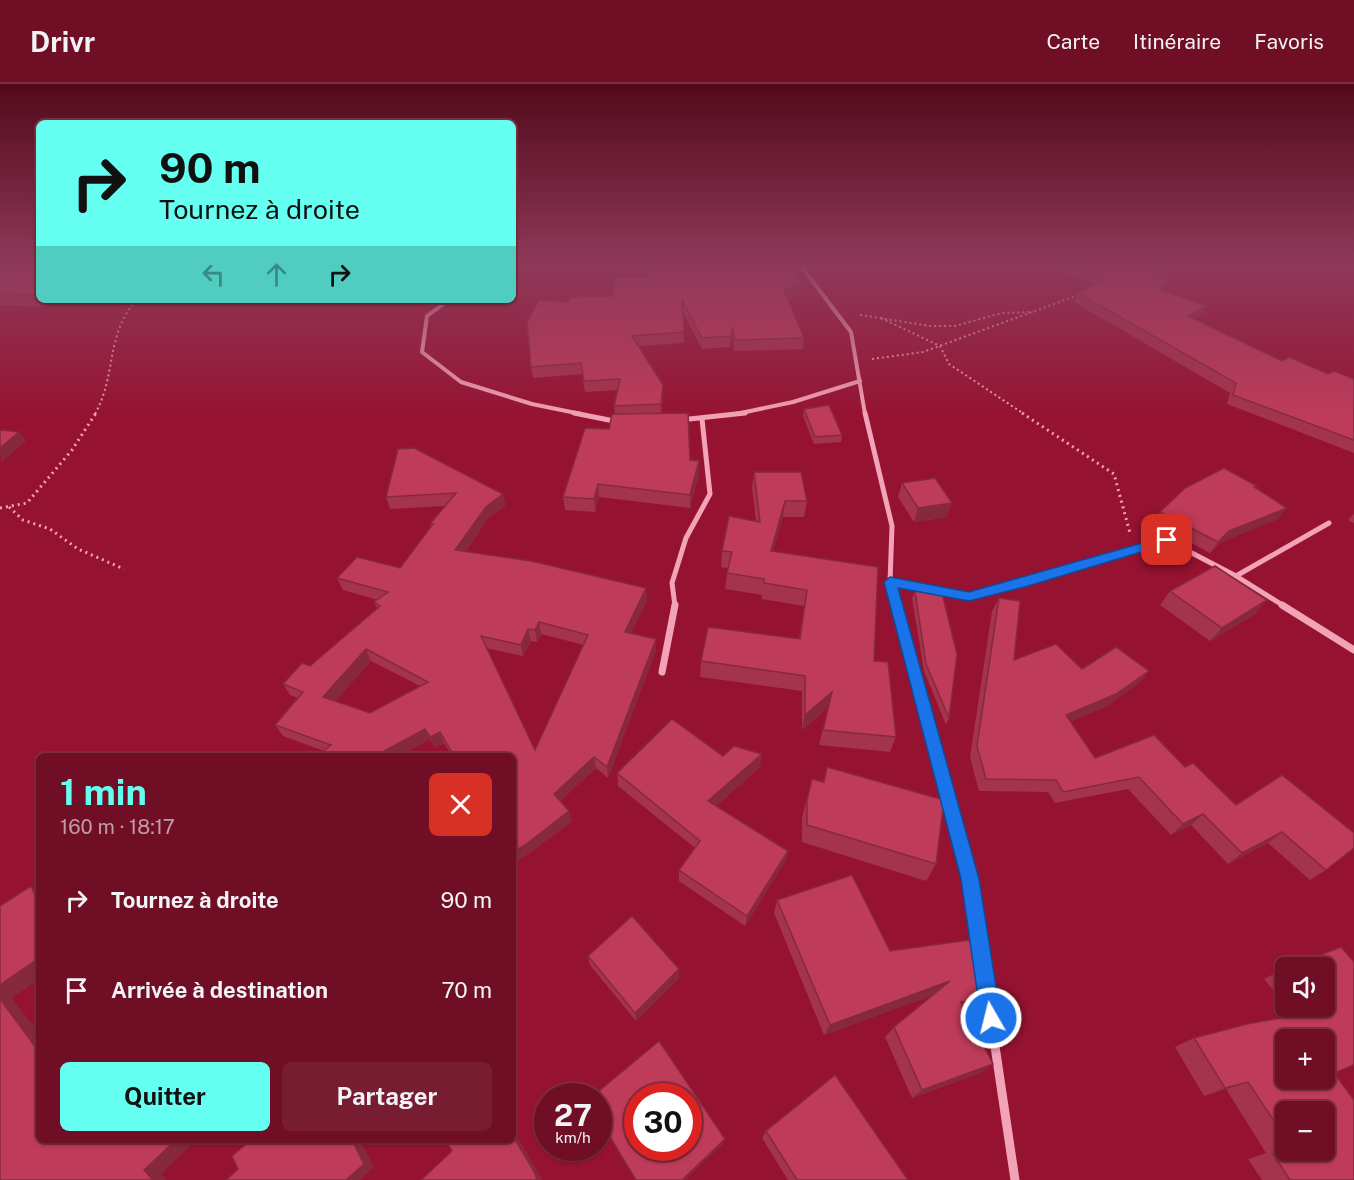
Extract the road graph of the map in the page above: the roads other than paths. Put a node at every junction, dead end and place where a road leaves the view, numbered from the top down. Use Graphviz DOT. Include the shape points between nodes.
graph roads {
  1 [pos="427,317"];
  2 [pos="840,317"];
  3 [pos="860,381"];
  4 [pos="702,419"];
  5 [pos="668,420"];
  6 [pos="623,422"];
  7 [pos="1329,523"];
  8 [pos="1236,576"];
  9 [pos="890,582"];
  10 [pos="1354,650"];
  11 [pos="662,672"];
  12 [pos="1015,1180"];
  1 -- 6 [label="street" via="422,352 461,382 532,404"];
  2 -- 3 [label="street" via="851,332"];
  3 -- 4 [label="street" via="791,404"];
  3 -- 9 [label="street" via="870,441 892,525"];
  4 -- 5 [label="street"];
  4 -- 11 [label="street" via="710,494 686,538 672,583 676,610"];
  7 -- 8 [label="street"];
  8 -- 9 [label="street" via="1167,540 969,596"];
  8 -- 10 [label="street"];
  9 -- 12 [label="street" via="970,879"];
}
